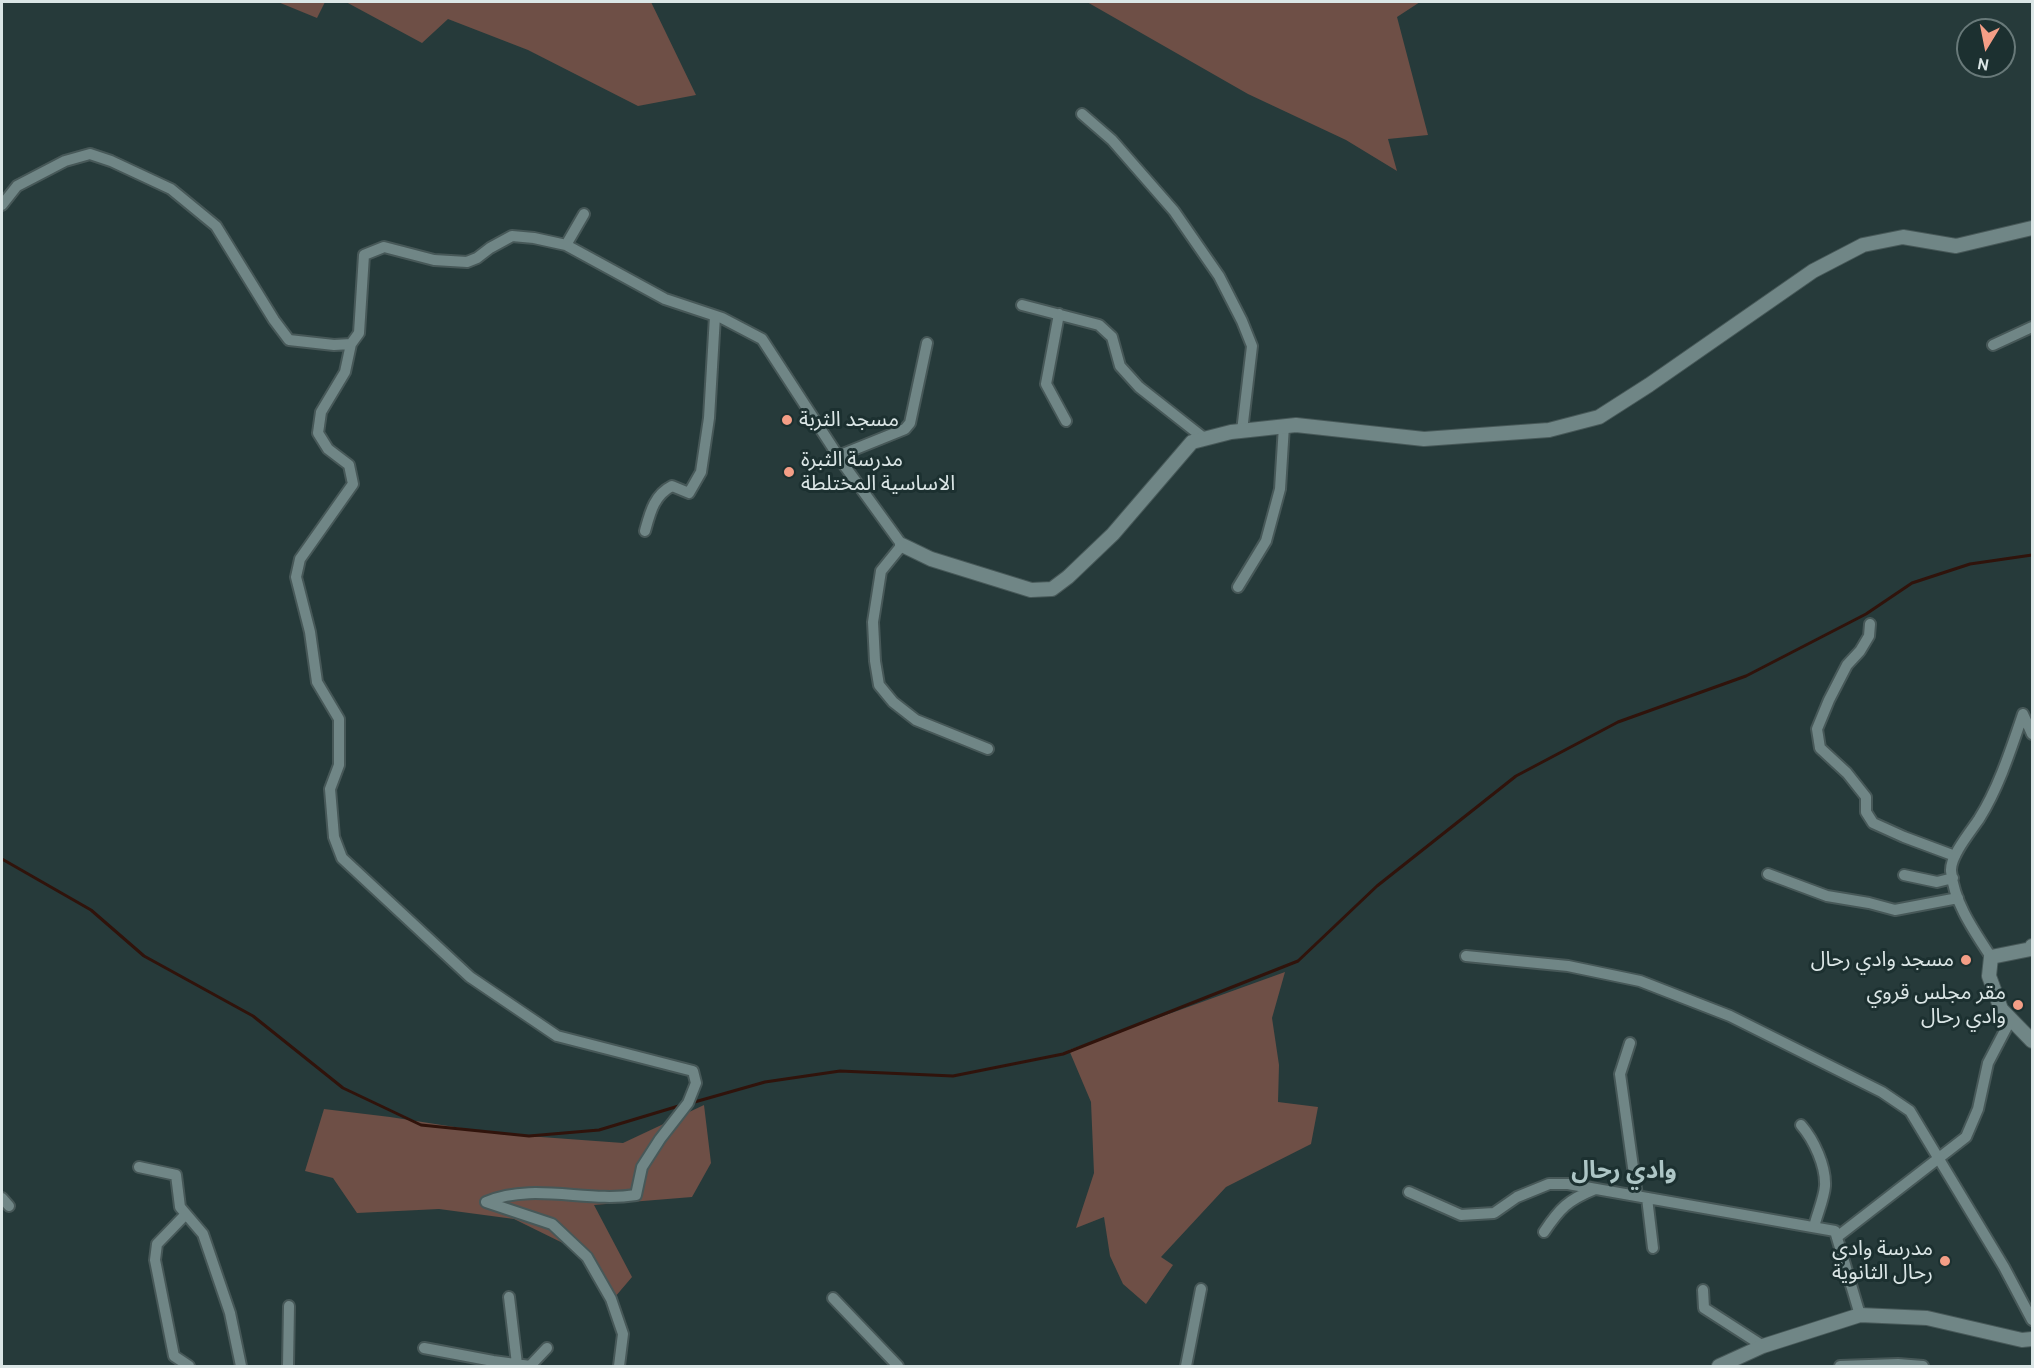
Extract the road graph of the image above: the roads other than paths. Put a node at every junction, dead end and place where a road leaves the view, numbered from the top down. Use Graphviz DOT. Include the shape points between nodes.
graph roads {
  1 [pos="1082,114"];
  2 [pos="2,205"];
  3 [pos="584,214"];
  4 [pos="2032,228"];
  5 [pos="566,245"];
  6 [pos="1022,304"];
  7 [pos="1059,314"];
  8 [pos="715,316"];
  9 [pos="2032,327"];
  10 [pos="927,343"];
  11 [pos="351,344"];
  12 [pos="1993,345"];
  13 [pos="1066,421"];
  14 [pos="1284,426"];
  15 [pos="1242,431"];
  16 [pos="1205,439"];
  17 [pos="838,456"];
  18 [pos="645,531"];
  19 [pos="902,544"];
  20 [pos="1238,587"];
  21 [pos="1870,624"];
  22 [pos="2032,734"];
  23 [pos="988,749"];
  24 [pos="1955,856"];
  25 [pos="1768,874"];
  26 [pos="1904,875"];
  27 [pos="1953,878"];
  28 [pos="1958,898"];
  29 [pos="2032,948"];
  30 [pos="1466,956"];
  31 [pos="1991,957"];
  32 [pos="2011,1019"];
  33 [pos="2032,1041"];
  34 [pos="1630,1043"];
  35 [pos="1801,1125"];
  36 [pos="1938,1158"];
  37 [pos="139,1167"];
  38 [pos="1596,1189"];
  39 [pos="1408,1192"];
  40 [pos="1642,1197"];
  41 [pos="186,1214"];
  42 [pos="1814,1227"];
  43 [pos="1544,1232"];
  44 [pos="1837,1237"];
  45 [pos="1653,1248"];
  46 [pos="1200,1289"];
  47 [pos="1703,1290"];
  48 [pos="509,1297"];
  49 [pos="833,1298"];
  50 [pos="289,1306"];
  51 [pos="1860,1315"];
  52 [pos="2032,1320"];
  53 [pos="2032,1339"];
  54 [pos="1763,1346"];
  55 [pos="424,1348"];
  56 [pos="547,1348"];
  57 [pos="517,1364"];
  58 [pos="189,1366"];
  59 [pos="241,1366"];
  60 [pos="288,1366"];
  61 [pos="530,1366"];
  62 [pos="619,1366"];
  63 [pos="898,1366"];
  64 [pos="1186,1366"];
  65 [pos="1719,1366"];
  66 [pos="1840,1366"];
  67 [pos="1923,1366"];
  1 -- 15 [label="street" via="1112,140 1174,211 1219,276 1242,321 1252,346"];
  2 -- 11 [label="street" via="17,186 65,161 90,154 111,160 171,189 216,226 289,340"];
  3 -- 5 [label="street"];
  4 -- 14 [label="street" via="1956,246 1903,237 1863,245 1813,271 1599,417 1549,430 1424,439"];
  5 -- 8 [label="street" via="665,299"];
  5 -- 11 [label="street" via="512,236 467,262 434,260 384,247 364,255 359,333"];
  6 -- 7 [label="street"];
  7 -- 13 [label="street" via="1046,384"];
  7 -- 16 [label="street" via="1099,325 1112,337 1120,366 1139,387"];
  8 -- 17 [label="street" via="762,339"];
  8 -- 18 [label="street" via="709,418 701,472 689,493 672,486 663,491 650,510"];
  9 -- 12 [label="street"];
  10 -- 17 [label="street" via="910,423 905,429"];
  11 -- 62 [label="street" via="345,372 321,412 318,433 328,448 349,465 353,484 300,559 296,577 317,682 339,719 339,765 330,789 334,837 342,858 470,977 557,1036 693,1071 696,1083 688,1103 642,1167 636,1195 619,1198 544,1193 502,1195 486,1202 552,1224 587,1257 611,1299 623,1334"];
  14 -- 15 [label="street"];
  14 -- 20 [label="street" via="1280,489 1266,541"];
  15 -- 16 [label="street"];
  16 -- 19 [label="street" via="1192,442 1113,534 1052,590 1031,590 1011,584 931,559"];
  17 -- 19 [label="street"];
  19 -- 23 [label="street" via="881,571 873,622 879,685 916,720"];
  21 -- 24 [label="street" via="1869,636 1828,700 1817,729 1820,748 1866,797 1866,812 1873,823"];
  22 -- 24 [label="street" via="2023,714 1987,806"];
  24 -- 27 [label="street"];
  25 -- 28 [label="street" via="1827,896 1895,910"];
  26 -- 27 [label="street" via="1936,882"];
  27 -- 28 [label="street"];
  28 -- 31 [label="street"];
  29 -- 31 [label="street"];
  30 -- 36 [label="street" via="1568,966 1640,981 1730,1016 1882,1092 1910,1111"];
  31 -- 32 [label="street" via="1989,976 2001,1009"];
  32 -- 33 [label="street"];
  32 -- 36 [label="street" via="1988,1063 1978,1109 1966,1137"];
  34 -- 40 [label="street" via="1620,1074"];
  35 -- 42 [label="street" via="1820,1155 1825,1186"];
  36 -- 44 [label="street"];
  36 -- 52 [label="street"];
  37 -- 41 [label="street" via="176,1175 180,1207"];
  38 -- 39 [label="street" via="1549,1184 1517,1197 1494,1214 1461,1215"];
  38 -- 40 [label="street"];
  38 -- 43 [label="street" via="1559,1209"];
  40 -- 42 [label="street"];
  40 -- 45 [label="street"];
  41 -- 58 [label="street" via="157,1244 155,1260 174,1356"];
  41 -- 59 [label="street" via="203,1234 230,1313"];
  42 -- 44 [label="street" via="1835,1231"];
  44 -- 51 [label="street"];
  46 -- 64 [label="street"];
  47 -- 54 [label="street" via="1704,1308"];
  48 -- 57 [label="street"];
  49 -- 63 [label="street"];
  50 -- 60 [label="street"];
  51 -- 53 [label="street" via="1927,1318"];
  51 -- 54 [label="street"];
  54 -- 65 [label="street"];
  55 -- 57 [label="street"];
  56 -- 61 [label="street"];
  57 -- 61 [label="street"];
  66 -- 67 [label="street"];
}
